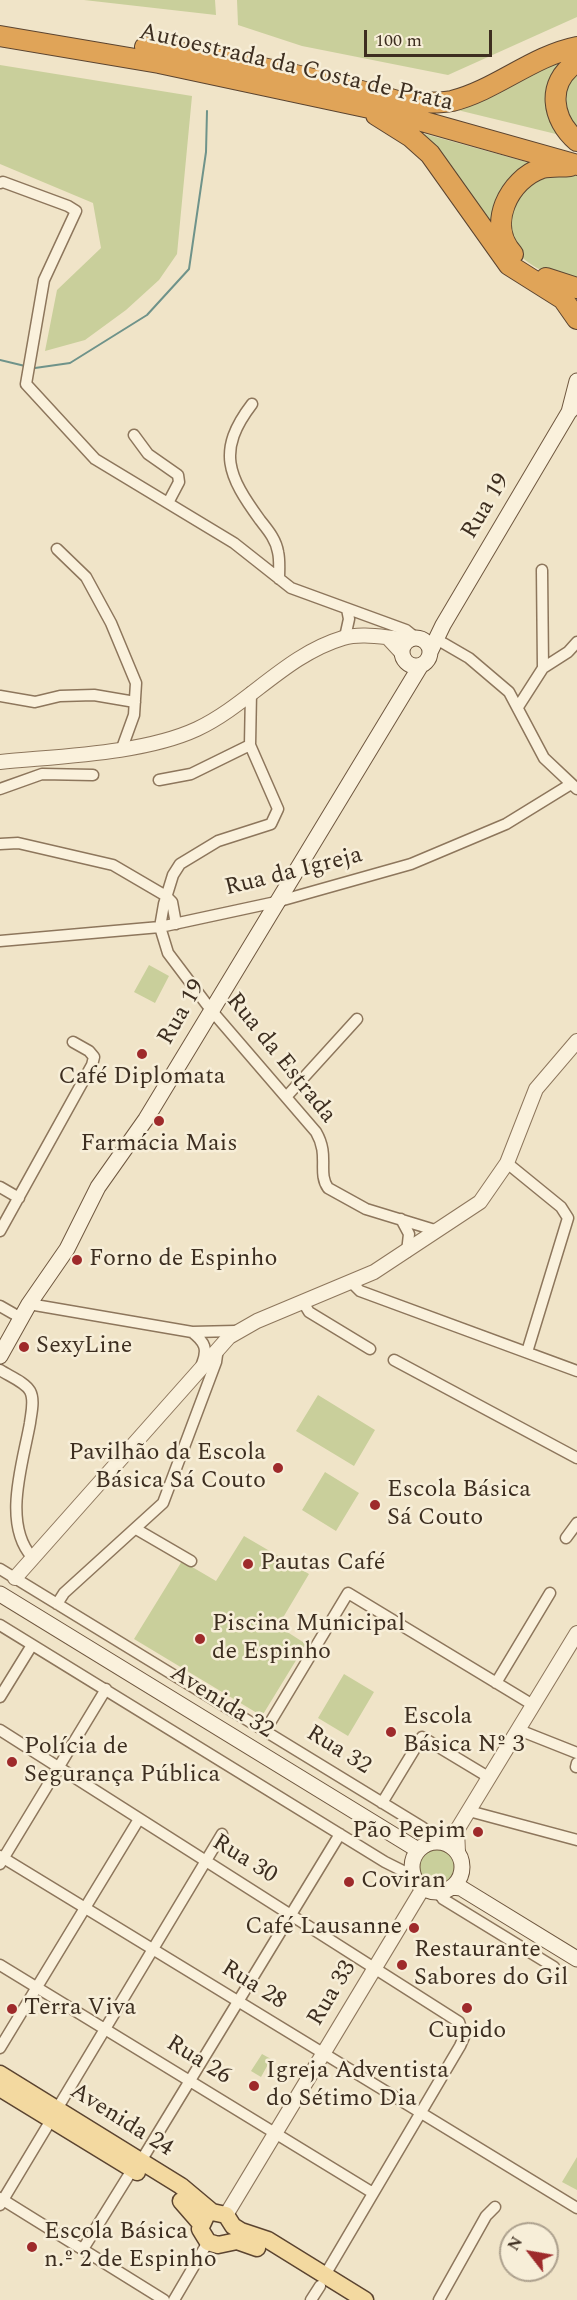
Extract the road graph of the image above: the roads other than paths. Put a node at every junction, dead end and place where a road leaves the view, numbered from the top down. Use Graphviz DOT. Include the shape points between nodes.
graph roads {
  1 [pos="0,24"];
  2 [pos="0,36"];
  3 [pos="577,47"];
  4 [pos="577,63"];
  5 [pos="401,102"];
  6 [pos="366,109"];
  7 [pos="577,141"];
  8 [pos="577,150"];
  9 [pos="577,165"];
  10 [pos="0,183"];
  11 [pos="577,288"];
  12 [pos="577,319"];
  13 [pos="577,381"];
  14 [pos="252,405"];
  15 [pos="573,408"];
  16 [pos="134,435"];
  17 [pos="169,501"];
  18 [pos="57,549"];
  19 [pos="542,570"];
  20 [pos="279,579"];
  21 [pos="347,609"];
  22 [pos="443,625"];
  23 [pos="345,637"];
  24 [pos="416,638"];
  25 [pos="389,639"];
  26 [pos="577,642"];
  27 [pos="434,646"];
  28 [pos="410,661"];
  29 [pos="543,668"];
  30 [pos="250,693"];
  31 [pos="0,696"];
  32 [pos="135,702"];
  33 [pos="518,707"];
  34 [pos="250,745"];
  35 [pos="122,747"];
  36 [pos="0,762"];
  37 [pos="93,775"];
  38 [pos="159,780"];
  39 [pos="574,786"];
  40 [pos="0,789"];
  41 [pos="0,844"];
  42 [pos="166,896"];
  43 [pos="276,902"];
  44 [pos="176,924"];
  45 [pos="160,927"];
  46 [pos="0,941"];
  47 [pos="211,1010"];
  48 [pos="357,1019"];
  49 [pos="577,1041"];
  50 [pos="72,1042"];
  51 [pos="287,1096"];
  52 [pos="507,1163"];
  53 [pos="0,1187"];
  54 [pos="20,1198"];
  55 [pos="400,1219"];
  56 [pos="0,1231"];
  57 [pos="438,1232"];
  58 [pos="409,1234"];
  59 [pos="421,1243"];
  60 [pos="407,1252"];
  61 [pos="352,1283"];
  62 [pos="303,1302"];
  63 [pos="29,1304"];
  64 [pos="0,1306"];
  65 [pos="21,1318"];
  66 [pos="237,1331"];
  67 [pos="192,1332"];
  68 [pos="218,1348"];
  69 [pos="370,1349"];
  70 [pos="527,1352"];
  71 [pos="0,1356"];
  72 [pos="394,1360"];
  73 [pos="200,1369"];
  74 [pos="0,1370"];
  75 [pos="577,1371"];
  76 [pos="577,1458"];
  77 [pos="577,1523"];
  78 [pos="136,1528"];
  79 [pos="566,1538"];
  80 [pos="32,1557"];
  81 [pos="191,1561"];
  82 [pos="0,1569"];
  83 [pos="15,1578"];
  84 [pos="550,1593"];
  85 [pos="0,1594"];
  86 [pos="0,1604"];
  87 [pos="57,1604"];
  88 [pos="0,1625"];
  89 [pos="577,1633"];
  90 [pos="32,1645"];
  91 [pos="496,1683"];
  92 [pos="106,1689"];
  93 [pos="0,1697"];
  94 [pos="533,1706"];
  95 [pos="0,1730"];
  96 [pos="519,1730"];
  97 [pos="265,1731"];
  98 [pos="577,1753"];
  99 [pos="59,1767"];
  100 [pos="490,1778"];
  101 [pos="382,1803"];
  102 [pos="469,1811"];
  103 [pos="140,1820"];
  104 [pos="457,1830"];
  105 [pos="222,1834"];
  106 [pos="340,1834"];
  107 [pos="577,1840"];
  108 [pos="438,1842"];
  109 [pos="458,1852"];
  110 [pos="415,1855"];
  111 [pos="1,1859"];
  112 [pos="205,1860"];
  113 [pos="461,1871"];
  114 [pos="432,1886"];
  115 [pos="86,1907"];
  116 [pos="291,1914"];
  117 [pos="577,1947"];
  118 [pos="152,1948"];
  119 [pos="577,1959"];
  120 [pos="0,1965"];
  121 [pos="554,1967"];
  122 [pos="375,1968"];
  123 [pos="37,1987"];
  124 [pos="238,2002"];
  125 [pos="105,2029"];
  126 [pos="0,2048"];
  127 [pos="323,2054"];
  128 [pos="0,2074"];
  129 [pos="191,2081"];
  130 [pos="0,2088"];
  131 [pos="420,2111"];
  132 [pos="54,2115"];
  133 [pos="275,2133"];
  134 [pos="137,2165"];
  135 [pos="373,2193"];
  136 [pos="1,2201"];
  137 [pos="495,2207"];
  138 [pos="577,2208"];
  139 [pos="220,2223"];
  140 [pos="208,2242"];
  141 [pos="83,2249"];
  142 [pos="319,2287"];
  143 [pos="164,2300"];
  144 [pos="174,2300"];
  145 [pos="344,2300"];
  146 [pos="365,2300"];
  147 [pos="439,2300"];
  1 -- 5 [label="highway, Autoestrada da Costa de Prata" via="204,56 350,87"];
  2 -- 6 [label="highway, Autoestrada da Costa de Prata" via="159,63"];
  3 -- 5 [label="highway" via="451,101"];
  4 -- 7 [label="highway" via="560,81 555,97 557,115"];
  5 -- 8 [label="highway, Autoestrada da Costa de Prata"];
  6 -- 9 [label="highway, Autoestrada da Costa de Prata" via="393,113"];
  6 -- 12 [label="highway" via="430,154 509,265 563,299"];
  9 -- 11 [label="highway" via="545,167 520,180 502,212 502,233 510,251 523,265 553,282"];
  10 -- 17 [label="street" via="75,211 44,280 26,384 29,390 95,459"];
  13 -- 15 [label="main road, Rua 19"];
  14 -- 20 [label="street" via="239,421 228,463 242,492 273,537"];
  15 -- 22 [label="main road, Rua 19"];
  16 -- 17 [label="street" via="148,454 178,475 179,482"];
  17 -- 20 [label="street" via="234,543"];
  18 -- 32 [label="street" via="86,577 111,623 136,684"];
  19 -- 29 [label="street"];
  20 -- 21 [label="street" via="291,588"];
  21 -- 23 [label="street"];
  21 -- 24 [label="street" via="406,630"];
  22 -- 24 [label="main road, Rua 19"];
  22 -- 27 [label="main road, Rua 19"];
  23 -- 25 [label="street"];
  23 -- 30 [label="street" via="304,654"];
  24 -- 25 [label="street"];
  24 -- 27 [label="main road"];
  24 -- 28 [label="main road" via="404,644"];
  25 -- 28 [label="street"];
  26 -- 29 [label="street"];
  27 -- 28 [label="main road, Rua 19" via="428,660"];
  27 -- 33 [label="street" via="482,668 509,692"];
  28 -- 43 [label="main road, Rua 19" via="404,692"];
  29 -- 33 [label="street"];
  30 -- 34 [label="street"];
  30 -- 35 [label="street" via="198,728 164,741"];
  31 -- 32 [label="street" via="35,702 60,696 94,695"];
  32 -- 35 [label="street" via="135,715"];
  33 -- 39 [label="street" via="544,758"];
  34 -- 38 [label="street" via="191,774"];
  34 -- 42 [label="street" via="278,808 277,815 271,824 218,841 188,858 173,875"];
  35 -- 36 [label="street"];
  37 -- 40 [label="street" via="42,774"];
  39 -- 43 [label="street, Rua da Igreja" via="506,824 411,864"];
  41 -- 42 [label="street" via="18,843 114,865"];
  42 -- 44 [label="street" via="172,902"];
  42 -- 45 [label="street"];
  43 -- 44 [label="street, Rua da Igreja"];
  43 -- 47 [label="main road, Rua 19"];
  44 -- 45 [label="street, Rua da Igreja"];
  45 -- 46 [label="street, Rua da Igreja"];
  45 -- 47 [label="street, Rua da Estrada" via="168,952"];
  47 -- 51 [label="street, Rua da Estrada"];
  47 -- 63 [label="main road, Rua 19" via="146,1119 98,1187 67,1249"];
  48 -- 51 [label="street"];
  49 -- 52 [label="street" via="536,1089"];
  50 -- 54 [label="street" via="89,1051 94,1057 92,1065"];
  51 -- 55 [label="street, Rua da Estrada" via="322,1142 324,1181 328,1188 366,1209"];
  52 -- 57 [label="street" via="480,1202"];
  52 -- 70 [label="street" via="561,1207 568,1218"];
  53 -- 54 [label="street"];
  54 -- 56 [label="street"];
  55 -- 57 [label="street, Rua da Estrada"];
  55 -- 58 [label="street"];
  57 -- 59 [label="street"];
  58 -- 59 [label="street"];
  58 -- 60 [label="street"];
  59 -- 60 [label="street"];
  60 -- 61 [label="street"];
  61 -- 62 [label="street"];
  61 -- 70 [label="street" via="360,1291"];
  62 -- 66 [label="street"];
  62 -- 69 [label="street" via="309,1312"];
  63 -- 65 [label="main road, Rua 19"];
  63 -- 67 [label="street"];
  64 -- 65 [label="street"];
  65 -- 71 [label="main road, Rua 19"];
  66 -- 67 [label="street"];
  66 -- 68 [label="street"];
  67 -- 73 [label="street" via="206,1350"];
  68 -- 73 [label="street"];
  68 -- 78 [label="street" via="164,1500"];
  70 -- 75 [label="street"];
  72 -- 76 [label="street"];
  73 -- 80 [label="street"];
  74 -- 80 [label="street" via="23,1384 33,1400 17,1504 17,1529 22,1546"];
  77 -- 79 [label="street"];
  78 -- 81 [label="street"];
  78 -- 87 [label="street" via="63,1593"];
  80 -- 83 [label="street"];
  82 -- 83 [label="street, Rua 32"];
  83 -- 87 [label="street, Rua 32"];
  84 -- 91 [label="street"];
  85 -- 110 [label="main road, Avenida 32"];
  86 -- 110 [label="main road, Avenida 32"];
  87 -- 97 [label="street, Rua 32"];
  88 -- 90 [label="street"];
  89 -- 94 [label="street"];
  90 -- 92 [label="street"];
  90 -- 93 [label="street"];
  91 -- 94 [label="street"];
  91 -- 97 [label="street" via="348,1593"];
  92 -- 99 [label="street"];
  92 -- 106 [label="street"];
  94 -- 96 [label="street"];
  95 -- 99 [label="street, Rua 30"];
  96 -- 98 [label="street"];
  96 -- 100 [label="street"];
  97 -- 101 [label="street, Rua 32"];
  99 -- 103 [label="street, Rua 30"];
  99 -- 111 [label="street"];
  100 -- 101 [label="street" via="422,1737"];
  100 -- 102 [label="street"];
  101 -- 108 [label="street, Rua 32" via="429,1832"];
  102 -- 104 [label="street"];
  102 -- 107 [label="street"];
  103 -- 112 [label="street, Rua 30"];
  103 -- 115 [label="street"];
  104 -- 108 [label="street"];
  104 -- 109 [label="street"];
  105 -- 112 [label="street"];
  106 -- 114 [label="street" via="404,1874"];
  106 -- 116 [label="street"];
  108 -- 109 [label="main road"];
  108 -- 110 [label="main road"];
  109 -- 113 [label="main road"];
  110 -- 114 [label="main road"];
  111 -- 115 [label="street, Rua 28"];
  112 -- 116 [label="street, Rua 30"];
  112 -- 118 [label="street"];
  113 -- 114 [label="main road"];
  113 -- 117 [label="main road" via="466,1880"];
  114 -- 119 [label="main road" via="461,1888"];
  114 -- 121 [label="street" via="443,1899"];
  114 -- 122 [label="street, Rua 33"];
  115 -- 118 [label="street, Rua 28"];
  115 -- 123 [label="street"];
  116 -- 122 [label="street, Rua 30"];
  116 -- 124 [label="street"];
  118 -- 124 [label="street, Rua 28"];
  118 -- 125 [label="street"];
  120 -- 123 [label="street, Rua 26"];
  122 -- 127 [label="street, Rua 33"];
  122 -- 131 [label="street, Rua 30" via="455,2018 463,2029 460,2046"];
  123 -- 125 [label="street, Rua 26"];
  123 -- 126 [label="street"];
  124 -- 127 [label="street, Rua 28"];
  124 -- 129 [label="street"];
  125 -- 129 [label="street, Rua 26"];
  125 -- 132 [label="street"];
  127 -- 131 [label="street, Rua 28"];
  127 -- 133 [label="street, Rua 33"];
  128 -- 132 [label="main road, Avenida 24"];
  129 -- 133 [label="street, Rua 26"];
  129 -- 134 [label="street"];
  130 -- 132 [label="main road, Avenida 24"];
  131 -- 135 [label="street"];
  131 -- 138 [label="street, Rua 28"];
  132 -- 134 [label="main road, Avenida 24"];
  132 -- 136 [label="street"];
  133 -- 135 [label="street, Rua 26"];
  133 -- 139 [label="street, Rua 33"];
  134 -- 139 [label="main road, Avenida 24" via="186,2205"];
  134 -- 141 [label="street"];
  135 -- 142 [label="street"];
  136 -- 141 [label="street"];
  137 -- 147 [label="street" via="486,2216"];
  139 -- 140 [label="main road, Avenida 24" via="201,2234"];
  139 -- 142 [label="main road"];
  140 -- 144 [label="street"];
  141 -- 143 [label="street"];
  142 -- 145 [label="main road"];
  142 -- 146 [label="main road"];
}
